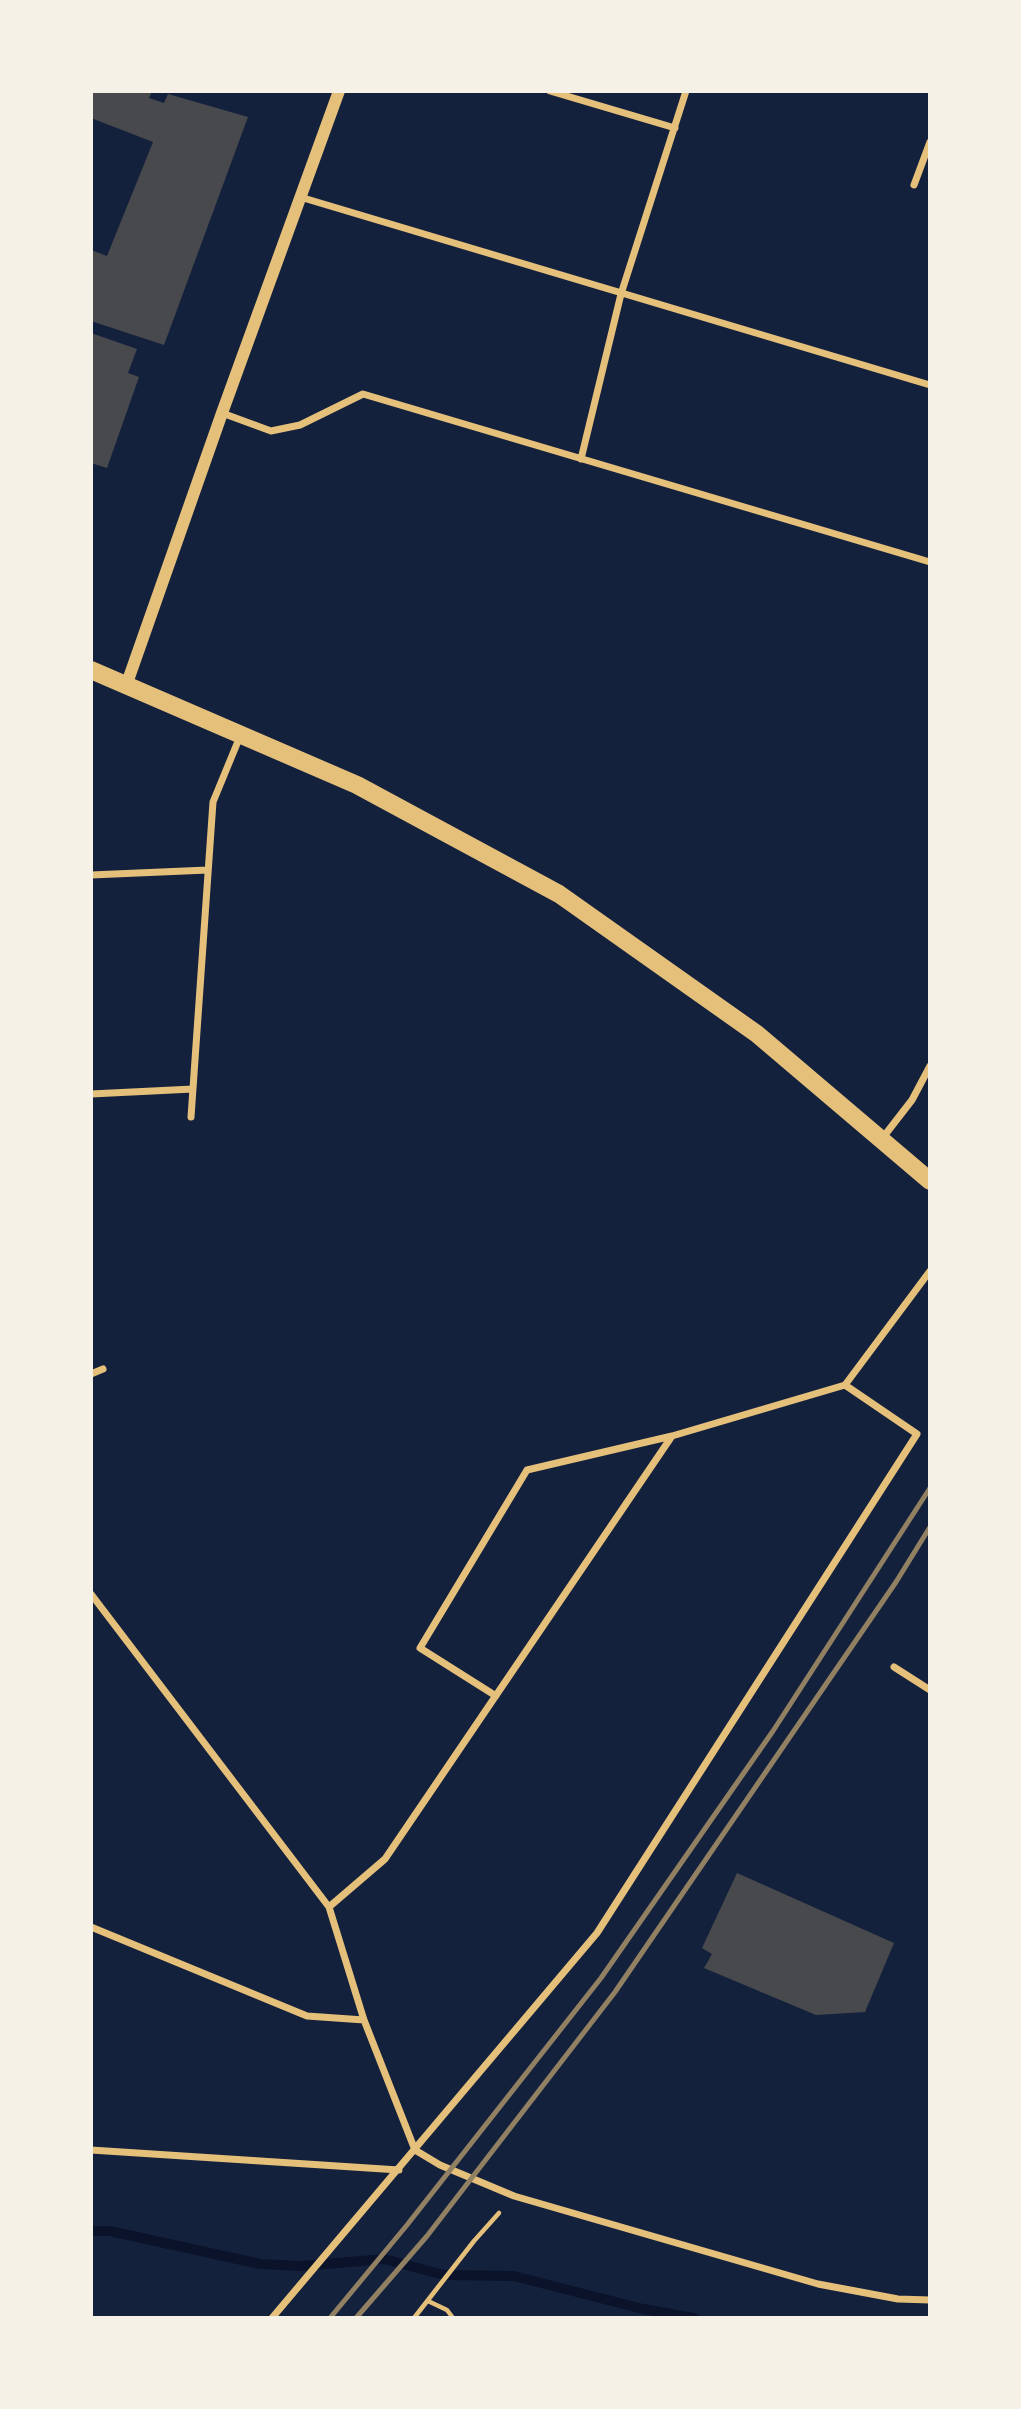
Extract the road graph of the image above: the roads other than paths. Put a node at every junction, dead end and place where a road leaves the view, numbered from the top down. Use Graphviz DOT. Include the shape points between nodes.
graph roads {
  1 [pos="340,91"];
  2 [pos="550,91"];
  3 [pos="686,91"];
  4 [pos="675,128"];
  5 [pos="930,142"];
  6 [pos="914,185"];
  7 [pos="300,197"];
  8 [pos="621,294"];
  9 [pos="930,385"];
  10 [pos="222,413"];
  11 [pos="581,459"];
  12 [pos="930,562"];
  13 [pos="91,670"];
  14 [pos="126,686"];
  15 [pos="242,734"];
  16 [pos="208,870"];
  17 [pos="91,875"];
  18 [pos="930,1066"];
  19 [pos="193,1089"];
  20 [pos="91,1094"];
  21 [pos="191,1117"];
  22 [pos="881,1140"];
  23 [pos="930,1181"];
  24 [pos="930,1271"];
  25 [pos="103,1369"];
  26 [pos="91,1374"];
  27 [pos="845,1385"];
  28 [pos="672,1436"];
  29 [pos="91,1594"];
  30 [pos="894,1667"];
  31 [pos="930,1689"];
  32 [pos="496,1696"];
  33 [pos="329,1907"];
  34 [pos="91,1927"];
  35 [pos="363,2020"];
  36 [pos="91,2150"];
  37 [pos="415,2150"];
  38 [pos="399,2170"];
  39 [pos="930,2300"];
  40 [pos="272,2318"];
  1 -- 7 [label="street"];
  2 -- 4 [label="street"];
  3 -- 4 [label="street"];
  4 -- 8 [label="street"];
  5 -- 6 [label="street"];
  7 -- 8 [label="street"];
  7 -- 10 [label="street"];
  8 -- 9 [label="street"];
  8 -- 11 [label="street"];
  10 -- 11 [label="street" via="271,431 300,425 363,394"];
  10 -- 14 [label="street"];
  11 -- 12 [label="street"];
  13 -- 14 [label="main road"];
  14 -- 15 [label="main road"];
  15 -- 16 [label="street" via="214,802"];
  15 -- 22 [label="main road" via="357,785 559,894 757,1034"];
  16 -- 17 [label="street"];
  16 -- 19 [label="street"];
  18 -- 22 [label="street" via="912,1100"];
  19 -- 20 [label="street"];
  19 -- 21 [label="street"];
  22 -- 23 [label="main road"];
  24 -- 27 [label="street"];
  25 -- 26 [label="street"];
  27 -- 28 [label="street"];
  27 -- 37 [label="street" via="917,1434 597,1933"];
  28 -- 32 [label="street"];
  28 -- 32 [label="street" via="527,1470 420,1648"];
  29 -- 33 [label="street"];
  30 -- 31 [label="street"];
  32 -- 33 [label="street" via="385,1859"];
  33 -- 35 [label="street"];
  34 -- 35 [label="street" via="307,2016"];
  35 -- 37 [label="street"];
  36 -- 38 [label="street"];
  37 -- 38 [label="street"];
  37 -- 39 [label="street" via="500,2192 818,2284 898,2299"];
  38 -- 40 [label="street"];
}
